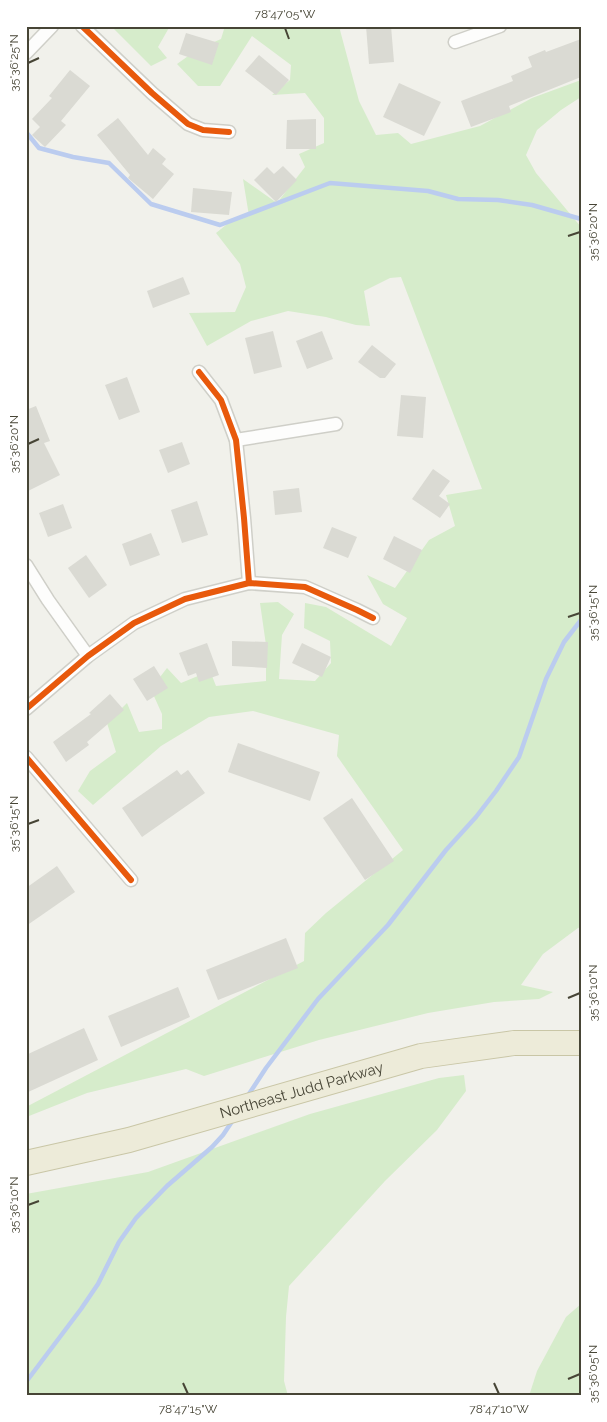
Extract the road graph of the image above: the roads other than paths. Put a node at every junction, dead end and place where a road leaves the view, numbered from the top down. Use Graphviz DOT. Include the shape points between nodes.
graph roads {
  1 [pos="52,26"];
  2 [pos="82,26"];
  3 [pos="500,26"];
  4 [pos="455,42"];
  5 [pos="26,53"];
  6 [pos="229,132"];
  7 [pos="199,372"];
  8 [pos="336,424"];
  9 [pos="236,440"];
  10 [pos="26,565"];
  11 [pos="249,583"];
  12 [pos="373,618"];
  13 [pos="88,656"];
  14 [pos="26,710"];
  15 [pos="26,757"];
  16 [pos="131,880"];
  17 [pos="581,1043"];
  18 [pos="26,1164"];
  1 -- 5 [label="street"];
  2 -- 6 [label="street" via="188,124 203,130"];
  3 -- 4 [label="street"];
  7 -- 9 [label="street" via="221,400"];
  8 -- 9 [label="street"];
  9 -- 11 [label="street"];
  10 -- 13 [label="street"];
  11 -- 12 [label="street" via="305,587"];
  11 -- 13 [label="street" via="185,599 134,623"];
  13 -- 14 [label="street"];
  15 -- 16 [label="street"];
  17 -- 18 [label="highway, Northeast Judd Parkway" via="514,1044 421,1056 129,1140"];
}
